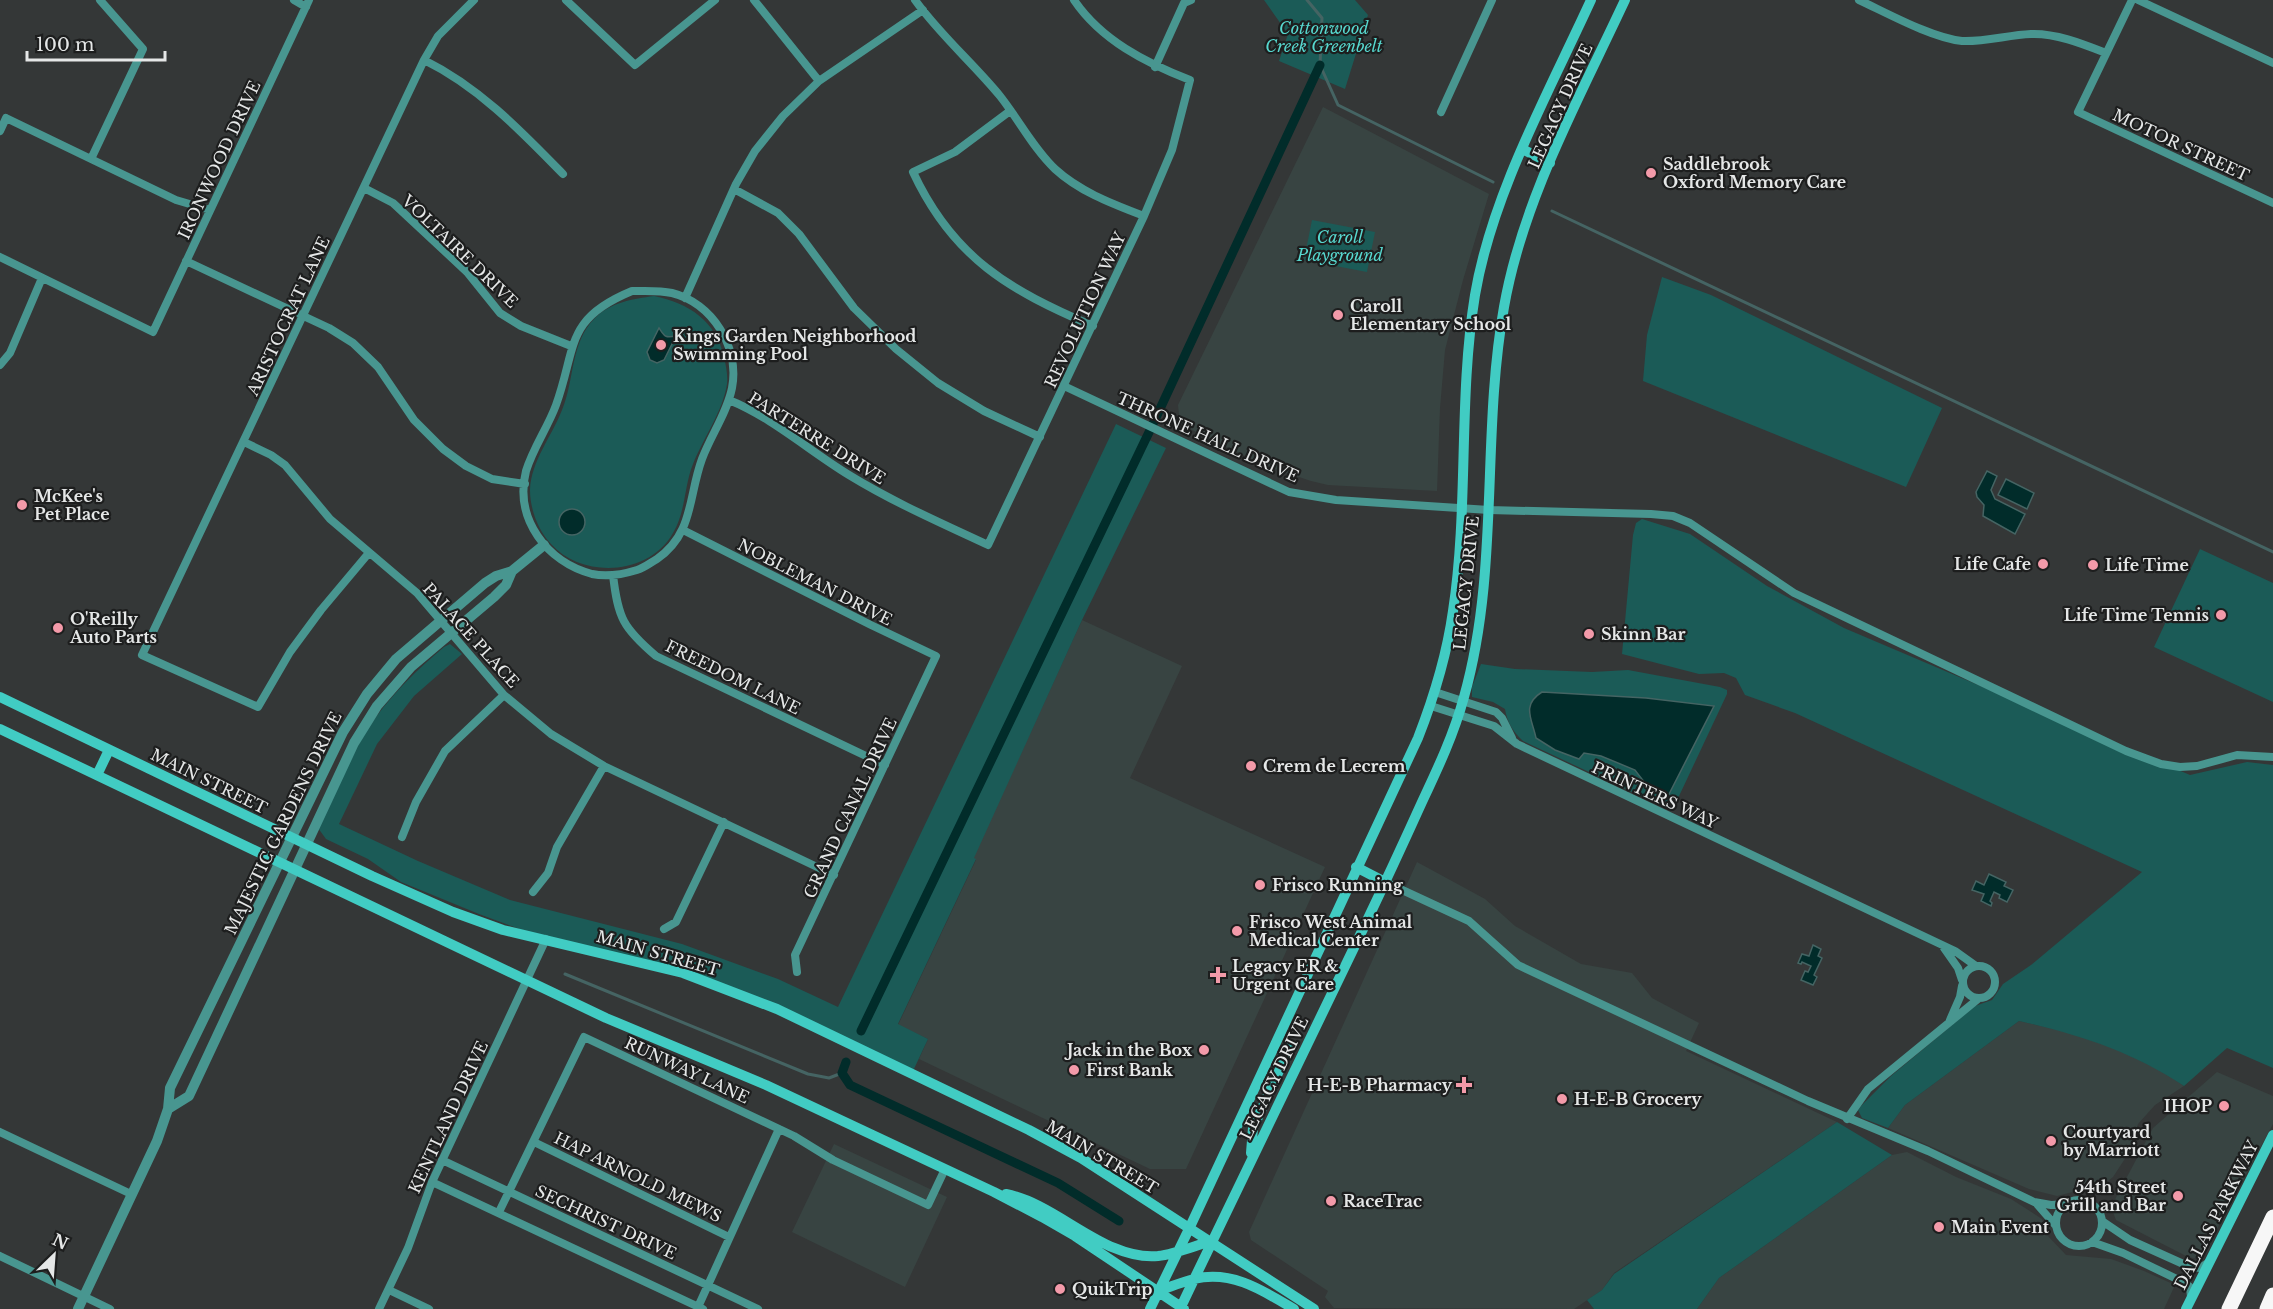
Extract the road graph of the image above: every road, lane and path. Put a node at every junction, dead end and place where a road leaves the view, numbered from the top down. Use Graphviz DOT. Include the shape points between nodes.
graph roads {
  1 [pos="100,0"];
  2 [pos="294,0"];
  3 [pos="474,0"];
  4 [pos="566,0"];
  5 [pos="715,0"];
  6 [pos="754,0"];
  7 [pos="915,0"];
  8 [pos="1074,0"];
  9 [pos="1191,0"];
  10 [pos="1492,0"];
  11 [pos="1591,0"];
  12 [pos="1624,0"];
  13 [pos="1860,0"];
  14 [pos="2132,0"];
  15 [pos="2138,0"];
  16 [pos="308,3"];
  17 [pos="922,10"];
  18 [pos="2106,53"];
  19 [pos="424,60"];
  20 [pos="2273,63"];
  21 [pos="1155,67"];
  22 [pos="819,81"];
  23 [pos="1010,111"];
  24 [pos="1441,112"];
  25 [pos="0,131"];
  26 [pos="1522,149"];
  27 [pos="91,159"];
  28 [pos="1550,163"];
  29 [pos="563,174"];
  30 [pos="364,188"];
  31 [pos="734,189"];
  32 [pos="2273,204"];
  33 [pos="210,210"];
  34 [pos="1144,216"];
  35 [pos="0,257"];
  36 [pos="186,261"];
  37 [pos="42,278"];
  38 [pos="685,298"];
  39 [pos="303,316"];
  40 [pos="1093,326"];
  41 [pos="571,346"];
  42 [pos="0,365"];
  43 [pos="1064,386"];
  44 [pos="729,400"];
  45 [pos="1040,437"];
  46 [pos="243,442"];
  47 [pos="525,484"];
  48 [pos="1461,507"];
  49 [pos="1489,510"];
  50 [pos="683,530"];
  51 [pos="544,545"];
  52 [pos="988,545"];
  53 [pos="368,554"];
  54 [pos="512,572"];
  55 [pos="613,575"];
  56 [pos="441,621"];
  57 [pos="452,634"];
  58 [pos="936,656"];
  59 [pos="1435,692"];
  60 [pos="504,696"];
  61 [pos="0,697"];
  62 [pos="1463,701"];
  63 [pos="1431,706"];
  64 [pos="1459,715"];
  65 [pos="0,729"];
  66 [pos="1517,744"];
  67 [pos="109,750"];
  68 [pos="2273,757"];
  69 [pos="885,765"];
  70 [pos="604,766"];
  71 [pos="97,775"];
  72 [pos="724,822"];
  73 [pos="402,837"];
  74 [pos="292,838"];
  75 [pos="306,845"];
  76 [pos="280,862"];
  77 [pos="1356,867"];
  78 [pos="295,870"];
  79 [pos="834,875"];
  80 [pos="1385,882"];
  81 [pos="533,892"];
  82 [pos="664,929"];
  83 [pos="546,939"];
  84 [pos="1943,947"];
  85 [pos="1976,966"];
  86 [pos="797,972"];
  87 [pos="527,980"];
  88 [pos="1963,983"];
  89 [pos="215,995"];
  90 [pos="1978,999"];
  91 [pos="232,1004"];
  92 [pos="1950,1021"];
  93 [pos="1276,1039"];
  94 [pos="1289,1046"];
  95 [pos="1303,1053"];
  96 [pos="168,1109"];
  97 [pos="1847,1119"];
  98 [pos="779,1129"];
  99 [pos="0,1132"];
  100 [pos="2273,1135"];
  101 [pos="534,1142"];
  102 [pos="442,1160"];
  103 [pos="1250,1162"];
  104 [pos="945,1169"];
  105 [pos="432,1182"];
  106 [pos="509,1192"];
  107 [pos="994,1192"];
  108 [pos="131,1194"];
  109 [pos="2034,1202"];
  110 [pos="2067,1204"];
  111 [pos="500,1212"];
  112 [pos="2273,1217"];
  113 [pos="2102,1221"];
  114 [pos="2056,1226"];
  115 [pos="1189,1229"];
  116 [pos="729,1237"];
  117 [pos="1211,1241"];
  118 [pos="2092,1242"];
  119 [pos="1179,1250"];
  120 [pos="0,1256"];
  121 [pos="2209,1262"];
  122 [pos="1194,1279"];
  123 [pos="708,1285"];
  124 [pos="389,1290"];
  125 [pos="1158,1292"];
  126 [pos="2273,1295"];
  127 [pos="83,1296"];
  128 [pos="2191,1298"];
  129 [pos="700,1308"];
  130 [pos="1182,1308"];
  131 [pos="78,1309"];
  132 [pos="110,1309"];
  133 [pos="379,1309"];
  134 [pos="429,1309"];
  135 [pos="758,1309"];
  136 [pos="1150,1309"];
  137 [pos="1294,1309"];
  138 [pos="1314,1309"];
  139 [pos="2186,1309"];
  140 [pos="2229,1309"];
  141 [pos="2267,1309"];
  1 -- 27 [label="street" via="143,49"];
  2 -- 16 [label="street"];
  3 -- 19 [label="street, ARISTOCRAT LANE" via="438,36"];
  4 -- 5 [label="street" via="635,65"];
  6 -- 22 [label="street"];
  7 -- 17 [label="street"];
  8 -- 21 [label="street" via="1104,34"];
  9 -- 21 [label="street" via="1184,3"];
  10 -- 24 [label="street"];
  11 -- 26 [label="main road, LEGACY DRIVE"];
  12 -- 28 [label="main road, LEGACY DRIVE"];
  13 -- 18 [label="street" via="1960,40 2032,34 2081,43"];
  14 -- 18 [label="street"];
  15 -- 20 [label="street"];
  16 -- 33 [label="street, IRONWOOD DRIVE"];
  17 -- 22 [label="street"];
  17 -- 23 [label="street"];
  18 -- 32 [label="street, MOTOR STREET" via="2078,112"];
  19 -- 29 [label="street" via="452,73 476,91"];
  19 -- 30 [label="street, ARISTOCRAT LANE"];
  21 -- 34 [label="street, REVOLUTION WAY" via="1190,80 1172,150"];
  22 -- 31 [label="street" via="755,151"];
  23 -- 34 [label="street" via="1056,169 1112,204"];
  23 -- 40 [label="street" via="955,152 913,172 941,222 970,255 1041,304"];
  25 -- 27 [label="street" via="6,118"];
  26 -- 28 [label="main road"];
  26 -- 48 [label="main road, LEGACY DRIVE" via="1499,208 1475,293 1467,355"];
  27 -- 33 [label="street" via="176,200"];
  28 -- 49 [label="main road, LEGACY DRIVE" via="1519,243 1504,311"];
  30 -- 39 [label="street, ARISTOCRAT LANE"];
  30 -- 41 [label="street, VOLTAIRE DRIVE" via="393,203 467,272 500,313"];
  31 -- 38 [label="street"];
  31 -- 45 [label="street" via="778,213 799,234 854,309 896,349 938,383 984,411"];
  33 -- 36 [label="street, IRONWOOD DRIVE"];
  34 -- 40 [label="street, REVOLUTION WAY"];
  35 -- 37 [label="street"];
  36 -- 37 [label="street, IRONWOOD DRIVE" via="153,332"];
  36 -- 39 [label="street"];
  37 -- 42 [label="street" via="10,353"];
  38 -- 41 [label="street" via="659,291 632,291 614,298 591,315"];
  38 -- 44 [label="street" via="705,311 728,341 734,373"];
  39 -- 46 [label="street, ARISTOCRAT LANE"];
  39 -- 47 [label="street" via="352,343 378,367 414,420 443,449 492,478"];
  40 -- 43 [label="street, REVOLUTION WAY"];
  41 -- 47 [label="street" via="556,406 526,471"];
  43 -- 45 [label="street, REVOLUTION WAY"];
  43 -- 48 [label="street, THRONE HALL DRIVE" via="1289,492 1336,500"];
  44 -- 50 [label="street" via="702,461"];
  44 -- 52 [label="street, PARTERRE DRIVE" via="777,425 812,453 873,490"];
  45 -- 52 [label="street, REVOLUTION WAY"];
  46 -- 53 [label="street, PALACE PLACE" via="285,465 330,519"];
  46 -- 53 [label="street, ARISTOCRAT LANE" via="142,655 258,707 290,651"];
  47 -- 51 [label="street" via="529,522"];
  48 -- 49 [label="street, THRONE HALL DRIVE"];
  48 -- 59 [label="main road, LEGACY DRIVE" via="1453,612"];
  49 -- 62 [label="main road, LEGACY DRIVE" via="1479,634"];
  49 -- 68 [label="street, THRONE HALL DRIVE" via="1673,516 1690,522 1794,593 2126,751 2161,764 2180,766 2197,766 2237,755"];
  50 -- 55 [label="street" via="664,554 644,568"];
  50 -- 58 [label="street, NOBLEMAN DRIVE"];
  51 -- 54 [label="street, MAJESTIC GARDENS DRIVE"];
  51 -- 55 [label="street" via="554,556 582,571"];
  53 -- 56 [label="street, PALACE PLACE" via="417,593"];
  54 -- 56 [label="street, MAJESTIC GARDENS DRIVE" via="485,583"];
  54 -- 57 [label="street, MAJESTIC GARDENS DRIVE" via="495,597"];
  55 -- 69 [label="street, FREEDOM LANE" via="621,617 633,637 656,656"];
  56 -- 57 [label="street, PALACE PLACE"];
  56 -- 74 [label="street, MAJESTIC GARDENS DRIVE" via="396,659 354,712"];
  57 -- 60 [label="street, PALACE PLACE"];
  57 -- 75 [label="street, MAJESTIC GARDENS DRIVE" via="411,667 377,706 354,743"];
  58 -- 69 [label="street, GRAND CANAL DRIVE"];
  59 -- 62 [label="street"];
  59 -- 63 [label="main road, LEGACY DRIVE"];
  60 -- 70 [label="street, PALACE PLACE" via="551,734"];
  60 -- 73 [label="street" via="445,751 416,802"];
  61 -- 67 [label="main road, MAIN STREET"];
  62 -- 64 [label="main road, LEGACY DRIVE"];
  62 -- 66 [label="street" via="1498,713"];
  63 -- 64 [label="street, PRINTERS WAY"];
  63 -- 77 [label="main road, LEGACY DRIVE"];
  64 -- 66 [label="street, PRINTERS WAY" via="1494,726"];
  64 -- 80 [label="main road, LEGACY DRIVE"];
  65 -- 71 [label="main road"];
  66 -- 84 [label="street, PRINTERS WAY"];
  67 -- 71 [label="main road"];
  67 -- 74 [label="main road, MAIN STREET"];
  69 -- 79 [label="street, GRAND CANAL DRIVE"];
  70 -- 72 [label="street, PALACE PLACE"];
  70 -- 81 [label="street" via="557,847 548,873"];
  71 -- 76 [label="main road"];
  72 -- 79 [label="street, PALACE PLACE"];
  72 -- 82 [label="street" via="676,922"];
  74 -- 75 [label="main road, MAIN STREET"];
  74 -- 76 [label="street, MAJESTIC GARDENS DRIVE"];
  75 -- 78 [label="street, MAJESTIC GARDENS DRIVE"];
  75 -- 83 [label="main road, MAIN STREET" via="453,912 503,930"];
  76 -- 78 [label="main road"];
  76 -- 89 [label="street, MAJESTIC GARDENS DRIVE"];
  77 -- 80 [label="main road"];
  77 -- 93 [label="main road, LEGACY DRIVE"];
  78 -- 87 [label="main road"];
  78 -- 91 [label="street, MAJESTIC GARDENS DRIVE"];
  79 -- 86 [label="street, GRAND CANAL DRIVE" via="795,955"];
  80 -- 95 [label="main road, LEGACY DRIVE"];
  80 -- 97 [label="street" via="1469,921 1518,965"];
  83 -- 87 [label="street, KENTLAND DRIVE"];
  83 -- 115 [label="main road, MAIN STREET" via="683,973 777,1009 1081,1158"];
  84 -- 85 [label="street, PRINTERS WAY"];
  84 -- 88 [label="street"];
  85 -- 88 [label="street" via="1967,971"];
  85 -- 90 [label="street" via="1990,971 1995,983 1990,994"];
  87 -- 102 [label="street, KENTLAND DRIVE"];
  87 -- 104 [label="main road" via="606,1018 766,1084"];
  88 -- 90 [label="street" via="1968,995"];
  88 -- 92 [label="street"];
  89 -- 91 [label="street"];
  89 -- 96 [label="street, MAJESTIC GARDENS DRIVE" via="170,1088"];
  90 -- 92 [label="street"];
  91 -- 96 [label="street, MAJESTIC GARDENS DRIVE" via="189,1096"];
  92 -- 97 [label="street" via="1868,1089"];
  93 -- 94 [label="main road"];
  93 -- 115 [label="main road, LEGACY DRIVE"];
  94 -- 95 [label="main road"];
  94 -- 103 [label="main road" via="1252,1128"];
  95 -- 103 [label="main road, LEGACY DRIVE"];
  96 -- 108 [label="street, MAJESTIC GARDENS DRIVE"];
  97 -- 109 [label="street" via="1928,1151"];
  98 -- 101 [label="street, RUNWAY LANE" via="584,1037"];
  98 -- 104 [label="street, RUNWAY LANE" via="833,1160 928,1205"];
  98 -- 116 [label="street"];
  99 -- 108 [label="street"];
  100 -- 121 [label="main road, DALLAS PARKWAY"];
  101 -- 106 [label="street"];
  101 -- 116 [label="street, HAP ARNOLD MEWS"];
  102 -- 105 [label="street, KENTLAND DRIVE"];
  102 -- 106 [label="street, SECHRIST DRIVE"];
  103 -- 117 [label="main road, LEGACY DRIVE"];
  104 -- 107 [label="main road"];
  105 -- 111 [label="street"];
  105 -- 124 [label="street, KENTLAND DRIVE"];
  106 -- 111 [label="street"];
  106 -- 123 [label="street, SECHRIST DRIVE"];
  107 -- 119 [label="main road" via="1022,1197 1102,1242 1130,1253 1159,1256"];
  107 -- 125 [label="main road" via="1069,1232"];
  108 -- 127 [label="street, MAJESTIC GARDENS DRIVE"];
  109 -- 110 [label="street"];
  109 -- 114 [label="street"];
  110 -- 113 [label="street" via="2088,1202 2098,1210"];
  110 -- 114 [label="street" via="2059,1213"];
  111 -- 129 [label="street"];
  112 -- 140 [label="highway"];
  113 -- 118 [label="street" via="2100,1233"];
  113 -- 121 [label="street" via="2130,1240 2190,1267 2200,1268"];
  114 -- 118 [label="street" via="2069,1244 2082,1246"];
  115 -- 117 [label="main road, MAIN STREET"];
  115 -- 119 [label="main road, LEGACY DRIVE"];
  116 -- 123 [label="street"];
  117 -- 119 [label="main road"];
  117 -- 122 [label="main road, LEGACY DRIVE"];
  117 -- 138 [label="main road, MAIN STREET"];
  118 -- 128 [label="street" via="2183,1281 2190,1287"];
  119 -- 125 [label="main road, LEGACY DRIVE"];
  120 -- 127 [label="street"];
  121 -- 128 [label="main road, DALLAS PARKWAY"];
  122 -- 125 [label="main road"];
  122 -- 130 [label="main road, LEGACY DRIVE"];
  122 -- 137 [label="main road" via="1241,1280"];
  123 -- 129 [label="street"];
  123 -- 135 [label="street, SECHRIST DRIVE"];
  124 -- 133 [label="street, KENTLAND DRIVE"];
  124 -- 134 [label="street"];
  125 -- 130 [label="main road"];
  125 -- 136 [label="main road, LEGACY DRIVE"];
  126 -- 141 [label="highway"];
  127 -- 131 [label="street, MAJESTIC GARDENS DRIVE"];
  127 -- 132 [label="street"];
  128 -- 139 [label="main road, DALLAS PARKWAY"];
}
